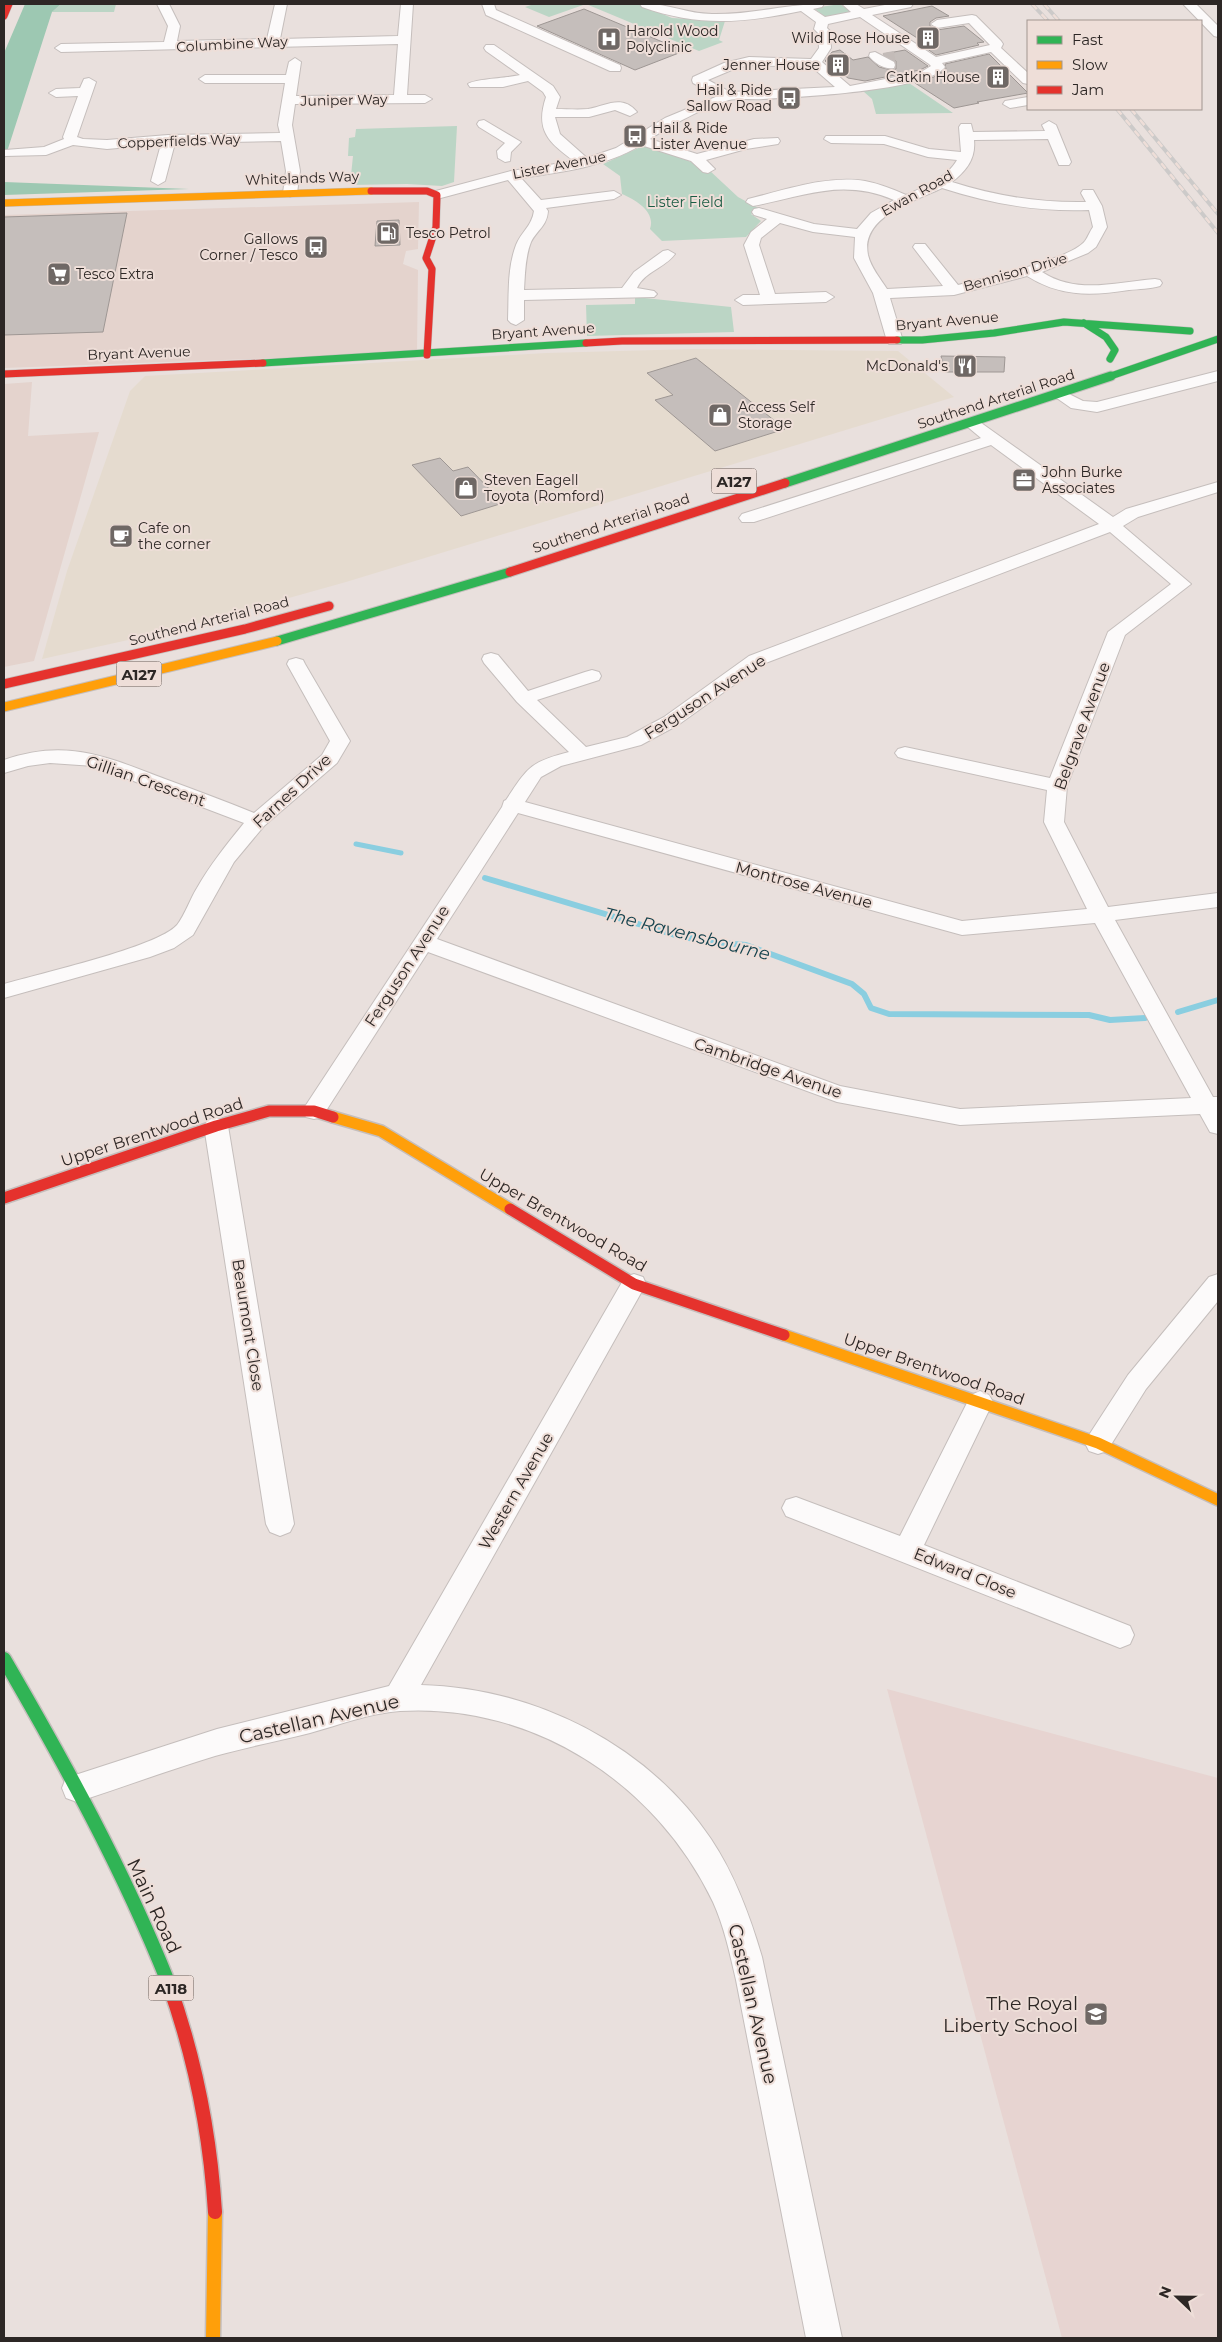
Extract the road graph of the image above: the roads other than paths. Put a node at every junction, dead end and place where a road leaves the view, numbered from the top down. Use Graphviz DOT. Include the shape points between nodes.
graph roads {
  1 [pos="9,4"];
  2 [pos="163,4"];
  3 [pos="281,4"];
  4 [pos="407,4"];
  5 [pos="488,4"];
  6 [pos="646,4"];
  7 [pos="818,4"];
  8 [pos="848,4"];
  9 [pos="907,4"];
  10 [pos="1189,4"];
  11 [pos="803,7"];
  12 [pos="862,13"];
  13 [pos="4,16"];
  14 [pos="823,21"];
  15 [pos="937,24"];
  16 [pos="1218,33"];
  17 [pos="404,40"];
  18 [pos="273,41"];
  19 [pos="169,47"];
  20 [pos="61,48"];
  21 [pos="490,48"];
  22 [pos="994,48"];
  23 [pos="921,52"];
  24 [pos="885,60"];
  25 [pos="934,60"];
  26 [pos="295,62"];
  27 [pos="815,63"];
  28 [pos="616,68"];
  29 [pos="531,76"];
  30 [pos="293,79"];
  31 [pos="1027,79"];
  32 [pos="204,81"];
  33 [pos="475,84"];
  34 [pos="847,90"];
  35 [pos="56,93"];
  36 [pos="728,96"];
  37 [pos="400,99"];
  38 [pos="425,99"];
  39 [pos="289,100"];
  40 [pos="1027,101"];
  41 [pos="1010,104"];
  42 [pos="631,105"];
  43 [pos="550,113"];
  44 [pos="484,124"];
  45 [pos="287,136"];
  46 [pos="168,139"];
  47 [pos="831,139"];
  48 [pos="640,140"];
  49 [pos="773,140"];
  50 [pos="72,141"];
  51 [pos="10,153"];
  52 [pos="966,157"];
  53 [pos="505,158"];
  54 [pos="696,158"];
  55 [pos="584,162"];
  56 [pos="1064,162"];
  57 [pos="708,169"];
  58 [pos="511,175"];
  59 [pos="158,181"];
  60 [pos="941,183"];
  61 [pos="290,193"];
  62 [pos="437,194"];
  63 [pos="614,195"];
  64 [pos="906,200"];
  65 [pos="4,203"];
  66 [pos="538,205"];
  67 [pos="776,219"];
  68 [pos="862,234"];
  69 [pos="920,246"];
  70 [pos="668,254"];
  71 [pos="1030,271"];
  72 [pos="1155,283"];
  73 [pos="954,290"];
  74 [pos="628,292"];
  75 [pos="649,294"];
  76 [pos="881,294"];
  77 [pos="517,295"];
  78 [pos="826,297"];
  79 [pos="768,298"];
  80 [pos="743,300"];
  81 [pos="516,320"];
  82 [pos="1084,323"];
  83 [pos="1218,339"];
  84 [pos="1164,340"];
  85 [pos="895,341"];
  86 [pos="1128,353"];
  87 [pos="427,355"];
  88 [pos="4,374"];
  89 [pos="1218,376"];
  90 [pos="1059,394"];
  91 [pos="971,423"];
  92 [pos="993,439"];
  93 [pos="1218,487"];
  94 [pos="748,518"];
  95 [pos="1112,525"];
  96 [pos="336,603"];
  97 [pos="245,629"];
  98 [pos="274,642"];
  99 [pos="492,659"];
  100 [pos="296,664"];
  101 [pos="592,676"];
  102 [pos="62,683"];
  103 [pos="4,684"];
  104 [pos="4,698"];
  105 [pos="524,698"];
  106 [pos="4,707"];
  107 [pos="905,753"];
  108 [pos="583,755"];
  109 [pos="4,768"];
  110 [pos="1057,786"];
  111 [pos="511,805"];
  112 [pos="257,821"];
  113 [pos="1218,900"];
  114 [pos="1101,915"];
  115 [pos="422,942"];
  116 [pos="4,991"];
  117 [pos="1212,1105"];
  118 [pos="314,1112"];
  119 [pos="216,1126"];
  120 [pos="1218,1126"];
  121 [pos="4,1198"];
  122 [pos="634,1284"];
  123 [pos="1218,1284"];
  124 [pos="980,1402"];
  125 [pos="1098,1442"];
  126 [pos="1218,1500"];
  127 [pos="796,1508"];
  128 [pos="280,1524"];
  129 [pos="907,1551"];
  130 [pos="1120,1635"];
  131 [pos="4,1659"];
  132 [pos="398,1698"];
  133 [pos="77,1788"];
  134 [pos="213,2338"];
  135 [pos="824,2338"];
  1 -- 13 [label="main road"];
  2 -- 19 [label="street" via="174,26"];
  3 -- 18 [label="street"];
  4 -- 17 [label="street, Juniper Way"];
  5 -- 28 [label="street" via="490,12"];
  6 -- 11 [label="street" via="676,15 721,18"];
  7 -- 11 [label="street"];
  8 -- 12 [label="street"];
  9 -- 12 [label="street"];
  10 -- 16 [label="street"];
  11 -- 14 [label="street"];
  12 -- 14 [label="street"];
  12 -- 23 [label="street"];
  14 -- 27 [label="street" via="820,29 824,32 825,48"];
  15 -- 22 [label="street" via="972,19 997,44"];
  17 -- 18 [label="street, Columbine Way"];
  17 -- 37 [label="street, Juniper Way"];
  18 -- 19 [label="street, Columbine Way"];
  19 -- 20 [label="street, Columbine Way"];
  21 -- 29 [label="street"];
  22 -- 25 [label="street"];
  22 -- 31 [label="street"];
  23 -- 24 [label="street"];
  23 -- 25 [label="street"];
  25 -- 34 [label="street" via="939,67 926,75"];
  26 -- 30 [label="street"];
  27 -- 34 [label="street"];
  27 -- 36 [label="street" via="750,61 694,78"];
  29 -- 33 [label="street"];
  29 -- 43 [label="street" via="553,97"];
  30 -- 32 [label="street"];
  30 -- 39 [label="street"];
  34 -- 36 [label="street"];
  35 -- 50 [label="street" via="87,87 70,137"];
  36 -- 48 [label="street, Lister Avenue" via="670,121"];
  37 -- 38 [label="street, Juniper Way"];
  37 -- 39 [label="street, Juniper Way"];
  39 -- 45 [label="street" via="285,125"];
  40 -- 41 [label="street"];
  42 -- 43 [label="street" via="589,113"];
  43 -- 55 [label="street" via="548,137"];
  44 -- 53 [label="street" via="519,141 504,152"];
  45 -- 46 [label="street, Copperfields Way"];
  45 -- 61 [label="street" via="294,171"];
  46 -- 50 [label="street, Copperfields Way" via="91,144"];
  46 -- 59 [label="street"];
  47 -- 52 [label="street" via="884,140 928,153"];
  48 -- 54 [label="street"];
  48 -- 55 [label="street, Lister Avenue" via="613,154"];
  49 -- 54 [label="street"];
  50 -- 51 [label="street, Copperfields Way" via="46,151"];
  52 -- 56 [label="street, Ewan Road" via="970,146 967,132 1051,130"];
  52 -- 60 [label="street, Ewan Road" via="964,165"];
  54 -- 57 [label="street"];
  55 -- 58 [label="street, Lister Avenue"];
  58 -- 62 [label="street, Lister Avenue"];
  58 -- 66 [label="street"];
  60 -- 64 [label="street, Ewan Road"];
  60 -- 71 [label="street, Bennison Drive" via="1016,205 1046,207 1091,200 1100,227 1091,244 1063,260"];
  61 -- 62 [label="main road, Whitelands Way" via="413,190"];
  61 -- 65 [label="main road, Whitelands Way"];
  62 -- 87 [label="main road" via="436,232 426,258 432,269"];
  63 -- 66 [label="street"];
  64 -- 67 [label="street" via="860,185 772,192 756,207"];
  64 -- 68 [label="street, Ewan Road" via="879,214"];
  66 -- 77 [label="street" via="541,219 524,242 519,260"];
  67 -- 68 [label="street" via="813,228"];
  67 -- 79 [label="street" via="754,238 750,248"];
  68 -- 76 [label="street" via="860,252"];
  69 -- 73 [label="street"];
  70 -- 74 [label="street" via="637,276 630,283"];
  71 -- 72 [label="street" via="1063,294 1137,289"];
  71 -- 73 [label="street, Bennison Drive"];
  73 -- 76 [label="street, Bennison Drive"];
  74 -- 75 [label="street"];
  74 -- 77 [label="street"];
  76 -- 85 [label="street"];
  77 -- 81 [label="street"];
  78 -- 79 [label="street" via="802,304"];
  79 -- 80 [label="street"];
  82 -- 84 [label="main road, Bryant Avenue" via="1195,329"];
  82 -- 85 [label="main road, Bryant Avenue" via="1050,323 994,333"];
  82 -- 86 [label="main road, Bryant Avenue" via="1114,343 1115,350 1106,361"];
  83 -- 90 [label="main road, Southend Arterial Road / A127"];
  85 -- 87 [label="main road, Bryant Avenue" via="622,341"];
  87 -- 88 [label="main road, Bryant Avenue"];
  89 -- 90 [label="street" via="1097,407 1084,408"];
  90 -- 91 [label="main road, Southend Arterial Road / A127"];
  91 -- 92 [label="street, Belgrave Avenue"];
  91 -- 98 [label="main road, Southend Arterial Road / A127" via="510,572"];
  92 -- 94 [label="street"];
  92 -- 95 [label="street, Belgrave Avenue"];
  93 -- 95 [label="street, Ferguson Avenue" via="1132,513"];
  95 -- 108 [label="street, Ferguson Avenue" via="756,660 671,721 634,741"];
  95 -- 110 [label="street, Belgrave Avenue" via="1182,584 1117,632"];
  96 -- 97 [label="main road, Southend Arterial Road / A127"];
  97 -- 102 [label="main road, A127" via="217,642"];
  97 -- 103 [label="main road, Southend Arterial Road / A127"];
  98 -- 102 [label="main road, A127"];
  98 -- 106 [label="main road, Southend Arterial Road / A127"];
  99 -- 105 [label="street"];
  100 -- 112 [label="street, Farnes Drive" via="340,741 330,759"];
  101 -- 105 [label="street"];
  102 -- 104 [label="main road, A127"];
  105 -- 108 [label="street"];
  107 -- 110 [label="street"];
  108 -- 111 [label="street, Ferguson Avenue" via="554,762 534,773"];
  109 -- 112 [label="street, Gillian Crescent" via="39,756 98,760"];
  110 -- 114 [label="street, Belgrave Avenue" via="1054,822"];
  111 -- 114 [label="street, Montrose Avenue" via="962,928"];
  111 -- 115 [label="street, Ferguson Avenue"];
  112 -- 116 [label="street, Farnes Drive" via="227,857 185,930 166,943"];
  113 -- 114 [label="street, Montrose Avenue"];
  114 -- 117 [label="street, Belgrave Avenue"];
  115 -- 117 [label="street, Cambridge Avenue" via="837,1094 960,1117"];
  115 -- 118 [label="street, Ferguson Avenue"];
  117 -- 120 [label="street, Belgrave Avenue"];
  118 -- 119 [label="main road, Upper Brentwood Road" via="269,1111"];
  118 -- 122 [label="main road, Upper Brentwood Road" via="381,1131"];
  119 -- 121 [label="main road, Upper Brentwood Road"];
  119 -- 128 [label="street, Beaumont Close"];
  122 -- 124 [label="main road, Upper Brentwood Road"];
  122 -- 132 [label="street, Western Avenue"];
  123 -- 125 [label="street" via="1137,1382"];
  124 -- 125 [label="main road, Upper Brentwood Road"];
  124 -- 129 [label="street, Edward Close"];
  125 -- 126 [label="main road, Upper Brentwood Road"];
  127 -- 129 [label="street"];
  129 -- 130 [label="street, Edward Close"];
  131 -- 133 [label="main road, Main Road / A118"];
  132 -- 133 [label="street, Castellan Avenue" via="235,1738"];
  132 -- 135 [label="street, Castellan Avenue" via="443,1699 496,1706 544,1720 587,1742 649,1788 676,1817 708,1860 726,1896 747,1959"];
  133 -- 134 [label="main road, Main Road / A118" via="144,1921 180,2011 201,2091 215,2193"];
}
